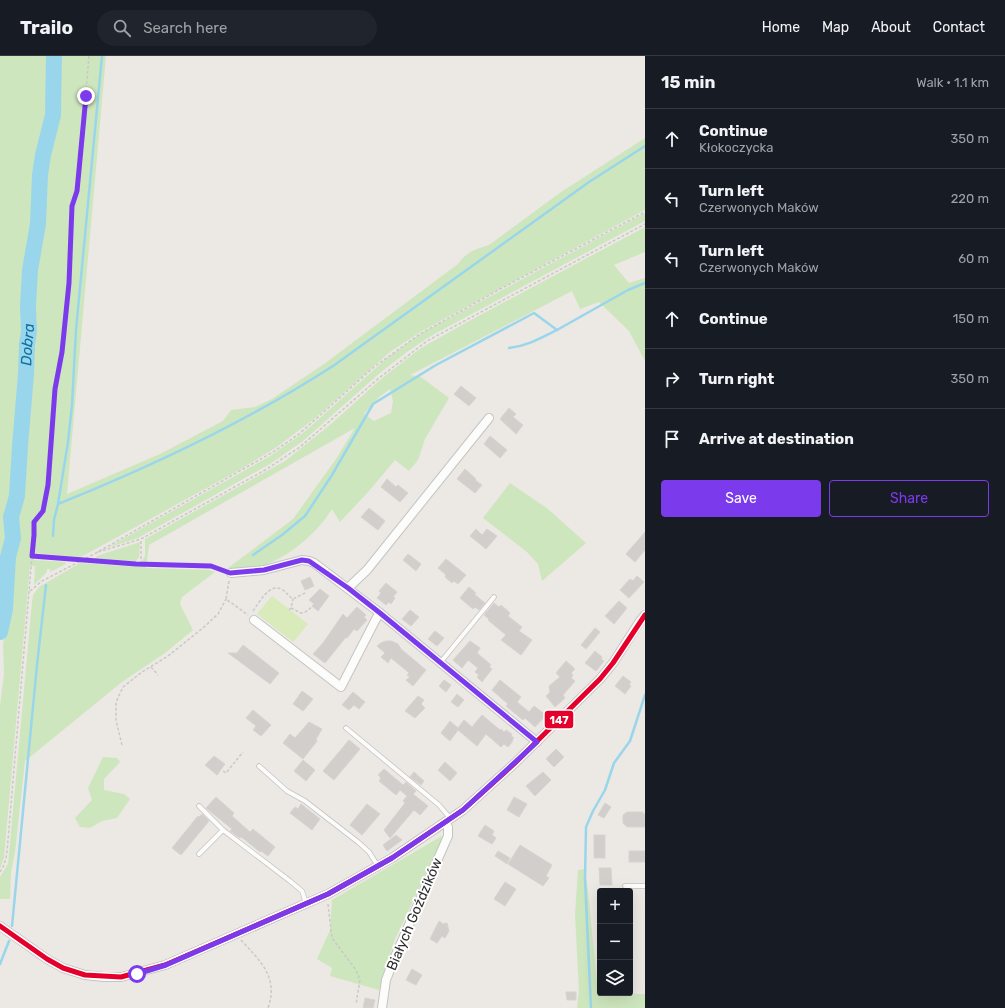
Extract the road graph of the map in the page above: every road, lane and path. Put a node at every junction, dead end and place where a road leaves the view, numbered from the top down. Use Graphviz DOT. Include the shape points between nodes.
graph roads {
  1 [pos="89,56"];
  2 [pos="645,212"];
  3 [pos="645,224"];
  4 [pos="489,418"];
  5 [pos="141,539"];
  6 [pos="96,553"];
  7 [pos="32,556"];
  8 [pos="80,561"];
  9 [pos="141,564"];
  10 [pos="230,573"];
  11 [pos="348,588"];
  12 [pos="30,591"];
  13 [pos="307,592"];
  14 [pos="494,597"];
  15 [pos="226,599"];
  16 [pos="293,599"];
  17 [pos="312,607"];
  18 [pos="291,608"];
  19 [pos="289,610"];
  20 [pos="253,611"];
  21 [pos="380,613"];
  22 [pos="645,615"];
  23 [pos="254,620"];
  24 [pos="440,663"];
  25 [pos="150,667"];
  26 [pos="158,675"];
  27 [pos="346,728"];
  28 [pos="537,742"];
  29 [pos="122,745"];
  30 [pos="243,752"];
  31 [pos="260,766"];
  32 [pos="222,771"];
  33 [pos="199,806"];
  34 [pos="448,820"];
  35 [pos="223,830"];
  36 [pos="199,854"];
  37 [pos="378,866"];
  38 [pos="0,872"];
  39 [pos="625,886"];
  40 [pos="645,886"];
  41 [pos="328,894"];
  42 [pos="306,903"];
  43 [pos="0,926"];
  44 [pos="235,935"];
  45 [pos="356,1004"];
  46 [pos="268,1008"];
  47 [pos="382,1008"];
  1 -- 7 [label="path" via="80,172 72,206 69,283 55,389 48,485 43,511 34,522"];
  2 -- 6 [label="path" via="420,334 374,367 299,434 273,452"];
  3 -- 5 [label="path" via="427,341 406,355 300,447 267,469"];
  4 -- 11 [label="street" via="367,570"];
  5 -- 6 [label="path"];
  5 -- 9 [label="path"];
  6 -- 8 [label="path"];
  7 -- 8 [label="path"];
  7 -- 12 [label="path"];
  8 -- 9 [label="path"];
  8 -- 12 [label="path" via="42,581"];
  9 -- 10 [label="path" via="211,566"];
  10 -- 11 [label="street" via="264,570 302,560 309,561"];
  10 -- 15 [label="path"];
  11 -- 21 [label="street"];
  12 -- 38 [label="path" via="8,840 4,867"];
  13 -- 16 [label="path"];
  14 -- 24 [label="lane"];
  15 -- 23 [label="path"];
  15 -- 25 [label="path" via="218,614 203,628"];
  16 -- 18 [label="path"];
  16 -- 20 [label="path" via="282,589 275,588 270,590"];
  17 -- 18 [label="path" via="304,613"];
  18 -- 19 [label="path"];
  21 -- 23 [label="street" via="341,687"];
  21 -- 24 [label="street"];
  22 -- 28 [label="street" via="600,679"];
  24 -- 28 [label="street"];
  25 -- 26 [label="path"];
  25 -- 29 [label="path" via="123,688 116,702 116,720"];
  27 -- 34 [label="lane" via="439,805"];
  28 -- 34 [label="street"];
  30 -- 32 [label="path" via="226,773"];
  31 -- 37 [label="lane" via="287,791 305,801 358,842 369,852"];
  33 -- 35 [label="lane"];
  34 -- 37 [label="street"];
  34 -- 47 [label="street, Białych Goździków" via="448,836 386,980"];
  35 -- 36 [label="lane"];
  35 -- 42 [label="lane" via="302,891"];
  37 -- 41 [label="street"];
  39 -- 40 [label="lane"];
  41 -- 42 [label="street"];
  41 -- 45 [label="path" via="332,938 356,970 360,980"];
  42 -- 44 [label="street"];
  43 -- 44 [label="street" via="63,968 85,975 104,977 121,977 166,965"];
  44 -- 46 [label="path" via="265,969 272,983 272,998"];
}
